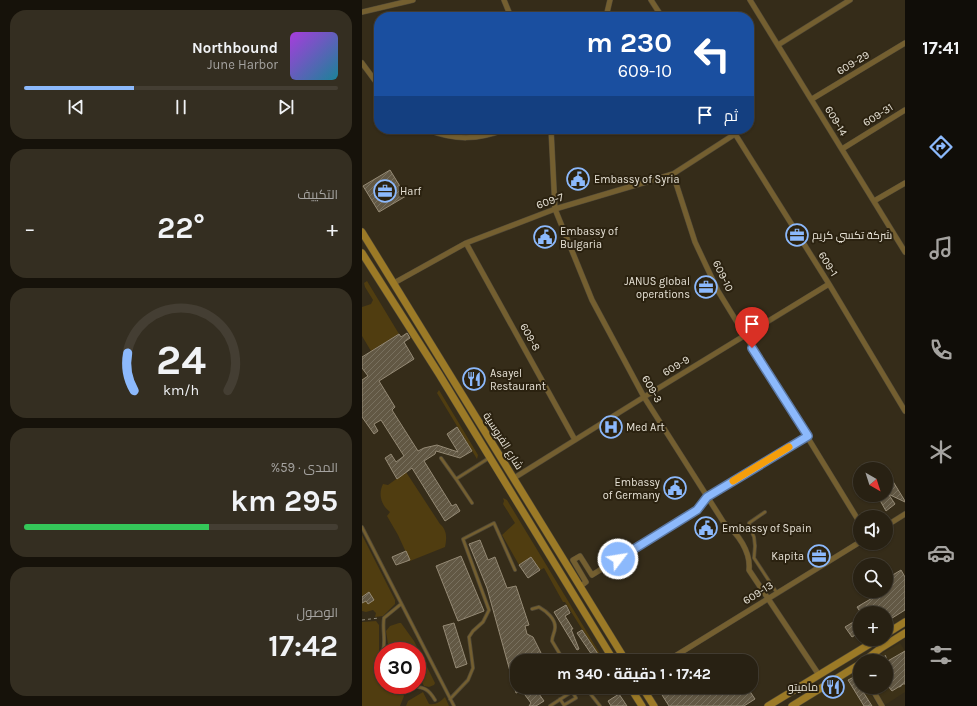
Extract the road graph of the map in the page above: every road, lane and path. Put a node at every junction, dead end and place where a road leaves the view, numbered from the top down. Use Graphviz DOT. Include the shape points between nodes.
graph roads {
  1 [pos="414,0"];
  2 [pos="504,0"];
  3 [pos="610,0"];
  4 [pos="651,0"];
  5 [pos="750,0"];
  6 [pos="850,0"];
  7 [pos="362,12"];
  8 [pos="509,12"];
  9 [pos="607,12"];
  10 [pos="659,12"];
  11 [pos="905,43"];
  12 [pos="778,45"];
  13 [pos="362,63"];
  14 [pos="374,79"];
  15 [pos="812,99"];
  16 [pos="905,110"];
  17 [pos="438,134"];
  18 [pos="495,134"];
  19 [pos="551,134"];
  20 [pos="731,134"];
  21 [pos="735,134"];
  22 [pos="842,149"];
  23 [pos="673,174"];
  24 [pos="905,183"];
  25 [pos="874,201"];
  26 [pos="555,209"];
  27 [pos="362,232"];
  28 [pos="466,243"];
  29 [pos="904,249"];
  30 [pos="362,253"];
  31 [pos="394,283"];
  32 [pos="829,284"];
  33 [pos="744,336"];
  34 [pos="446,370"];
  35 [pos="439,374"];
  36 [pos="644,397"];
  37 [pos="905,411"];
  38 [pos="808,436"];
  39 [pos="575,440"];
  40 [pos="441,458"];
  41 [pos="489,458"];
  42 [pos="514,478"];
  43 [pos="456,479"];
  44 [pos="707,497"];
  45 [pos="472,503"];
  46 [pos="853,511"];
  47 [pos="764,512"];
  48 [pos="905,514"];
  49 [pos="893,522"];
  50 [pos="362,527"];
  51 [pos="853,546"];
  52 [pos="515,570"];
  53 [pos="581,586"];
  54 [pos="777,594"];
  55 [pos="769,599"];
  56 [pos="401,604"];
  57 [pos="532,609"];
  58 [pos="384,618"];
  59 [pos="362,620"];
  60 [pos="905,622"];
  61 [pos="893,630"];
  62 [pos="905,633"];
  63 [pos="385,642"];
  64 [pos="867,646"];
  65 [pos="560,654"];
  66 [pos="610,654"];
  67 [pos="622,654"];
  68 [pos="679,654"];
  69 [pos="874,654"];
  70 [pos="853,669"];
  71 [pos="819,675"];
  72 [pos="905,684"];
  73 [pos="899,687"];
  74 [pos="426,689"];
  75 [pos="568,694"];
  76 [pos="574,694"];
  77 [pos="591,694"];
  78 [pos="634,694"];
  79 [pos="646,694"];
  80 [pos="875,694"];
  81 [pos="450,699"];
  82 [pos="560,699"];
  83 [pos="435,700"];
  84 [pos="454,706"];
  85 [pos="550,706"];
  86 [pos="600,706"];
  87 [pos="642,706"];
  88 [pos="654,706"];
  89 [pos="768,706"];
  90 [pos="792,706"];
  91 [pos="882,706"];
  1 -- 7 [label="street"];
  2 -- 8 [label="street"];
  3 -- 9 [label="street"];
  4 -- 10 [label="street"];
  5 -- 12 [label="street, 609-14"];
  6 -- 12 [label="street"];
  11 -- 15 [label="street, 609-29"];
  12 -- 15 [label="street, 609-14"];
  13 -- 14 [label="street"];
  15 -- 22 [label="street, 609-14"];
  16 -- 22 [label="street, 609-31"];
  17 -- 18 [label="street" via="462,138"];
  19 -- 26 [label="street, 609-3"];
  20 -- 23 [label="street, 609-7"];
  21 -- 32 [label="street, 609-1"];
  22 -- 25 [label="street, 609-14"];
  23 -- 26 [label="street, 609-7"];
  23 -- 33 [label="street, 609-10" via="695,242 718,291"];
  24 -- 25 [label="street"];
  25 -- 29 [label="street, 609-14"];
  26 -- 28 [label="street, 609-7"];
  26 -- 36 [label="street, 609-3" via="592,300"];
  27 -- 31 [label="street, شارع الفروسية"];
  28 -- 31 [label="street, 609-7"];
  28 -- 39 [label="street, 609-8"];
  30 -- 35 [label="street, شارع الفروسية"];
  31 -- 34 [label="street, شارع الفروسية"];
  32 -- 33 [label="street, 609-9"];
  32 -- 37 [label="street, 609-1"];
  33 -- 36 [label="street, 609-9"];
  33 -- 38 [label="street, 609-10"];
  34 -- 35 [label="street"];
  34 -- 42 [label="street, شارع الفروسية"];
  35 -- 41 [label="street, شارع الفروسية"];
  36 -- 39 [label="street, 609-9"];
  36 -- 44 [label="street, 609-3"];
  38 -- 44 [label="street"];
  38 -- 46 [label="street, 609-10"];
  39 -- 42 [label="street, 609-9"];
  40 -- 43 [label="lane"];
  41 -- 43 [label="lane"];
  41 -- 66 [label="street, شارع الفروسية"];
  42 -- 53 [label="street, شارع الفروسية"];
  43 -- 45 [label="lane"];
  44 -- 53 [label="street" via="697,510 592,575 580,556 573,560 586,582"];
  44 -- 55 [label="street, 609-3" via="745,548 750,561 749,570"];
  47 -- 54 [label="lane" via="749,523 754,537 754,558"];
  48 -- 49 [label="street"];
  50 -- 56 [label="lane"];
  51 -- 54 [label="street, 609-13"];
  52 -- 81 [label="lane" via="494,523 463,539 489,610 483,622 469,637 473,668 468,680"];
  53 -- 67 [label="street, شارع الفروسية"];
  54 -- 55 [label="street, 609-13"];
  55 -- 68 [label="street, 609-13"];
  55 -- 71 [label="street, 609-3"];
  56 -- 58 [label="lane"];
  56 -- 81 [label="lane"];
  57 -- 65 [label="lane" via="539,607 547,611 553,620 556,627 552,641"];
  58 -- 59 [label="path"];
  58 -- 63 [label="lane"];
  60 -- 61 [label="street"];
  62 -- 69 [label="street"];
  64 -- 71 [label="street"];
  70 -- 90 [label="street"];
  71 -- 89 [label="street"];
  72 -- 73 [label="path"];
  74 -- 83 [label="lane"];
  75 -- 82 [label="lane"];
  76 -- 82 [label="lane" via="576,698 564,705"];
  77 -- 86 [label="lane"];
  78 -- 87 [label="street"];
  79 -- 88 [label="street"];
  80 -- 91 [label="street"];
  81 -- 84 [label="lane"];
  82 -- 85 [label="lane"];
}
